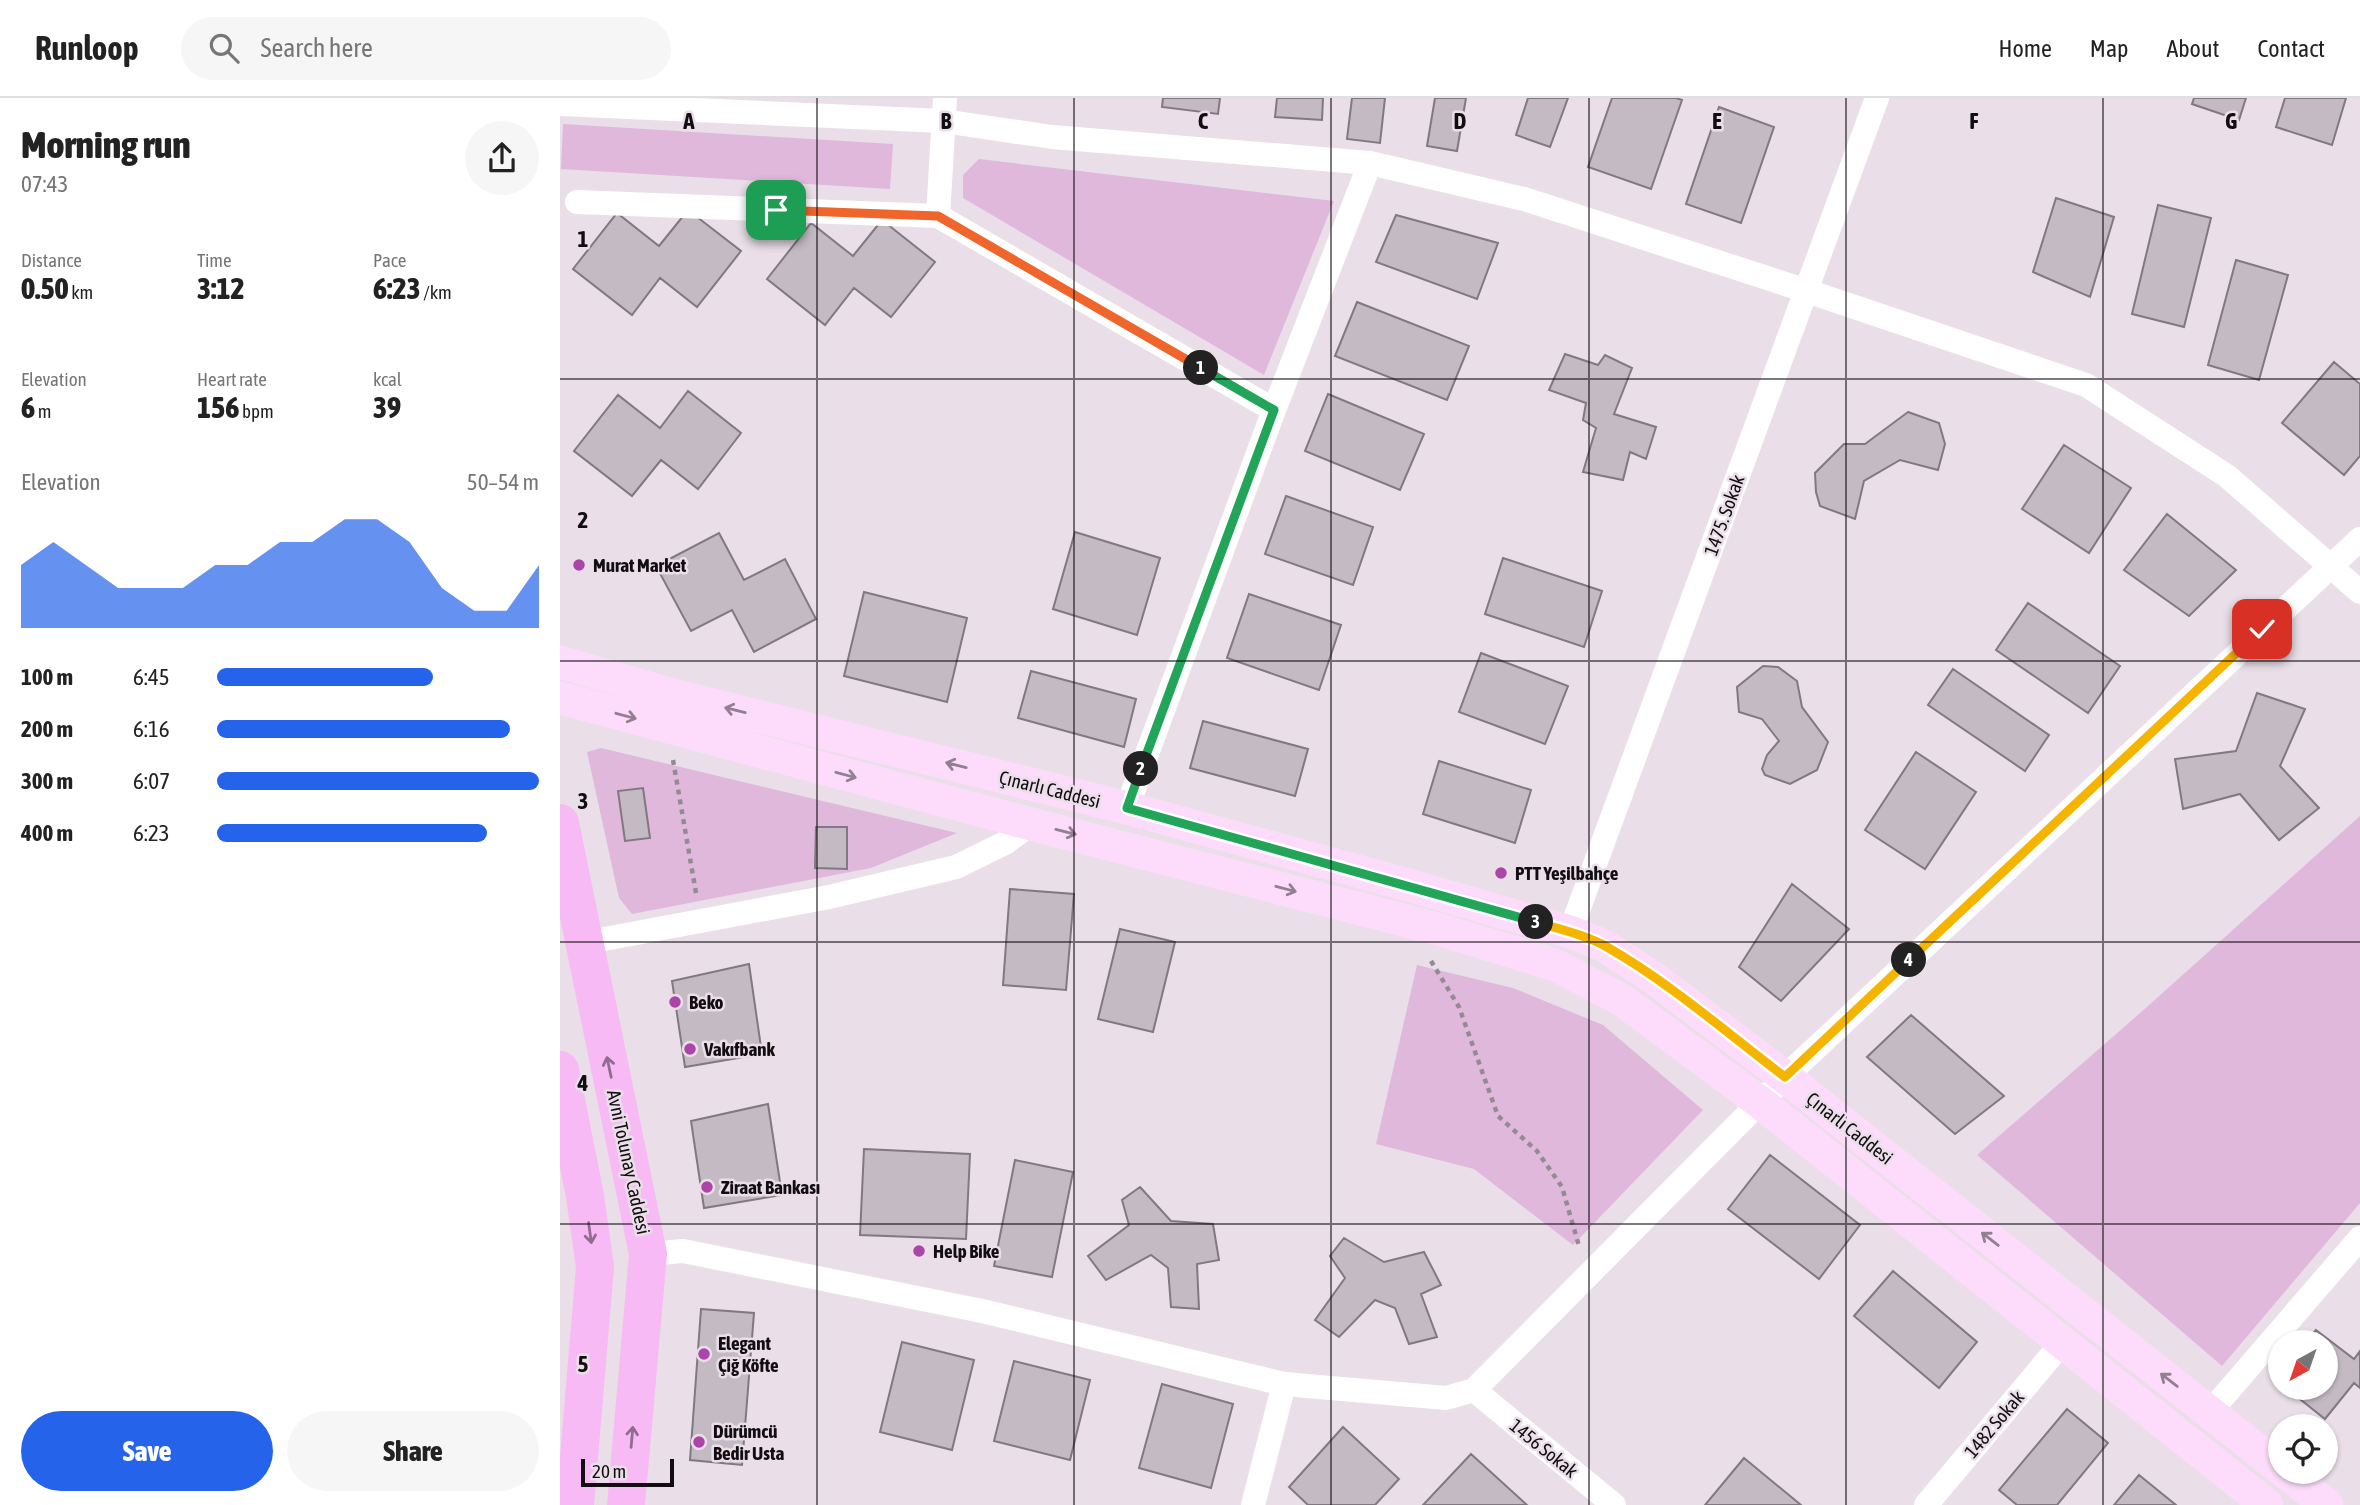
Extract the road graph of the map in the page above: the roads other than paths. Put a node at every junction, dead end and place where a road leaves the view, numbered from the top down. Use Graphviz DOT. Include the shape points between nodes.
graph roads {
  1 [pos="1877,98"];
  2 [pos="560,104"];
  3 [pos="944,110"];
  4 [pos="1370,163"];
  5 [pos="577,202"];
  6 [pos="938,216"];
  7 [pos="1807,291"];
  8 [pos="1274,410"];
  9 [pos="2360,539"];
  10 [pos="2330,566"];
  11 [pos="2360,592"];
  12 [pos="560,662"];
  13 [pos="560,698"];
  14 [pos="1127,808"];
  15 [pos="560,823"];
  16 [pos="1031,824"];
  17 [pos="1570,932"];
  18 [pos="583,943"];
  19 [pos="560,1070"];
  20 [pos="1785,1077"];
  21 [pos="1761,1103"];
  22 [pos="560,1165"];
  23 [pos="585,1196"];
  24 [pos="2360,1238"];
  25 [pos="648,1254"];
  26 [pos="2062,1343"];
  27 [pos="1284,1384"];
  28 [pos="1474,1390"];
  29 [pos="2210,1412"];
  30 [pos="2268,1458"];
  31 [pos="2301,1484"];
  32 [pos="575,1505"];
  33 [pos="626,1505"];
  34 [pos="1253,1505"];
  35 [pos="1614,1505"];
  36 [pos="1926,1505"];
  37 [pos="2267,1505"];
  38 [pos="2328,1505"];
  1 -- 7 [label="street, 1475. Sokak"];
  2 -- 3 [label="street"];
  3 -- 4 [label="street" via="1052,137"];
  3 -- 6 [label="street"];
  4 -- 7 [label="street" via="1524,199"];
  4 -- 8 [label="street"];
  5 -- 6 [label="street"];
  6 -- 8 [label="street"];
  7 -- 10 [label="street" via="2086,386 2227,476"];
  7 -- 17 [label="street, 1475. Sokak"];
  8 -- 14 [label="street"];
  9 -- 10 [label="street"];
  10 -- 11 [label="street"];
  10 -- 20 [label="street"];
  14 -- 12 [label="main road, Çınarlı Caddesi, one-way" via="673,695"];
  13 -- 16 [label="main road, Çınarlı Caddesi, one-way"];
  14 -- 17 [label="main road, Çınarlı Caddesi"];
  15 -- 18 [label="main road, Avni Tolunay Caddesi"];
  16 -- 18 [label="street" via="1005,844 956,867 829,897"];
  16 -- 21 [label="main road, Çınarlı Caddesi, one-way" via="1438,929 1555,965 1622,1000"];
  17 -- 20 [label="main road, Çınarlı Caddesi" via="1605,946 1655,979"];
  25 -- 18 [label="main road, Avni Tolunay Caddesi, one-way"];
  19 -- 23 [label="main road"];
  20 -- 21 [label="street"];
  29 -- 20 [label="main road, Çınarlı Caddesi, one-way"];
  21 -- 26 [label="main road, Çınarlı Caddesi"];
  21 -- 28 [label="street"];
  22 -- 23 [label="street"];
  23 -- 32 [label="main road, one-way" via="595,1267"];
  24 -- 29 [label="street"];
  25 -- 27 [label="street" via="683,1251 968,1308"];
  33 -- 25 [label="main road, Avni Tolunay Caddesi, one-way"];
  26 -- 36 [label="street, 1482 Sokak"];
  26 -- 37 [label="main road, Çınarlı Caddesi"];
  27 -- 28 [label="street" via="1447,1398"];
  27 -- 34 [label="street"];
  28 -- 35 [label="street, 1456 Sokak"];
  29 -- 30 [label="main road, Çınarlı Caddesi"];
  31 -- 38 [label="main road"];
}
